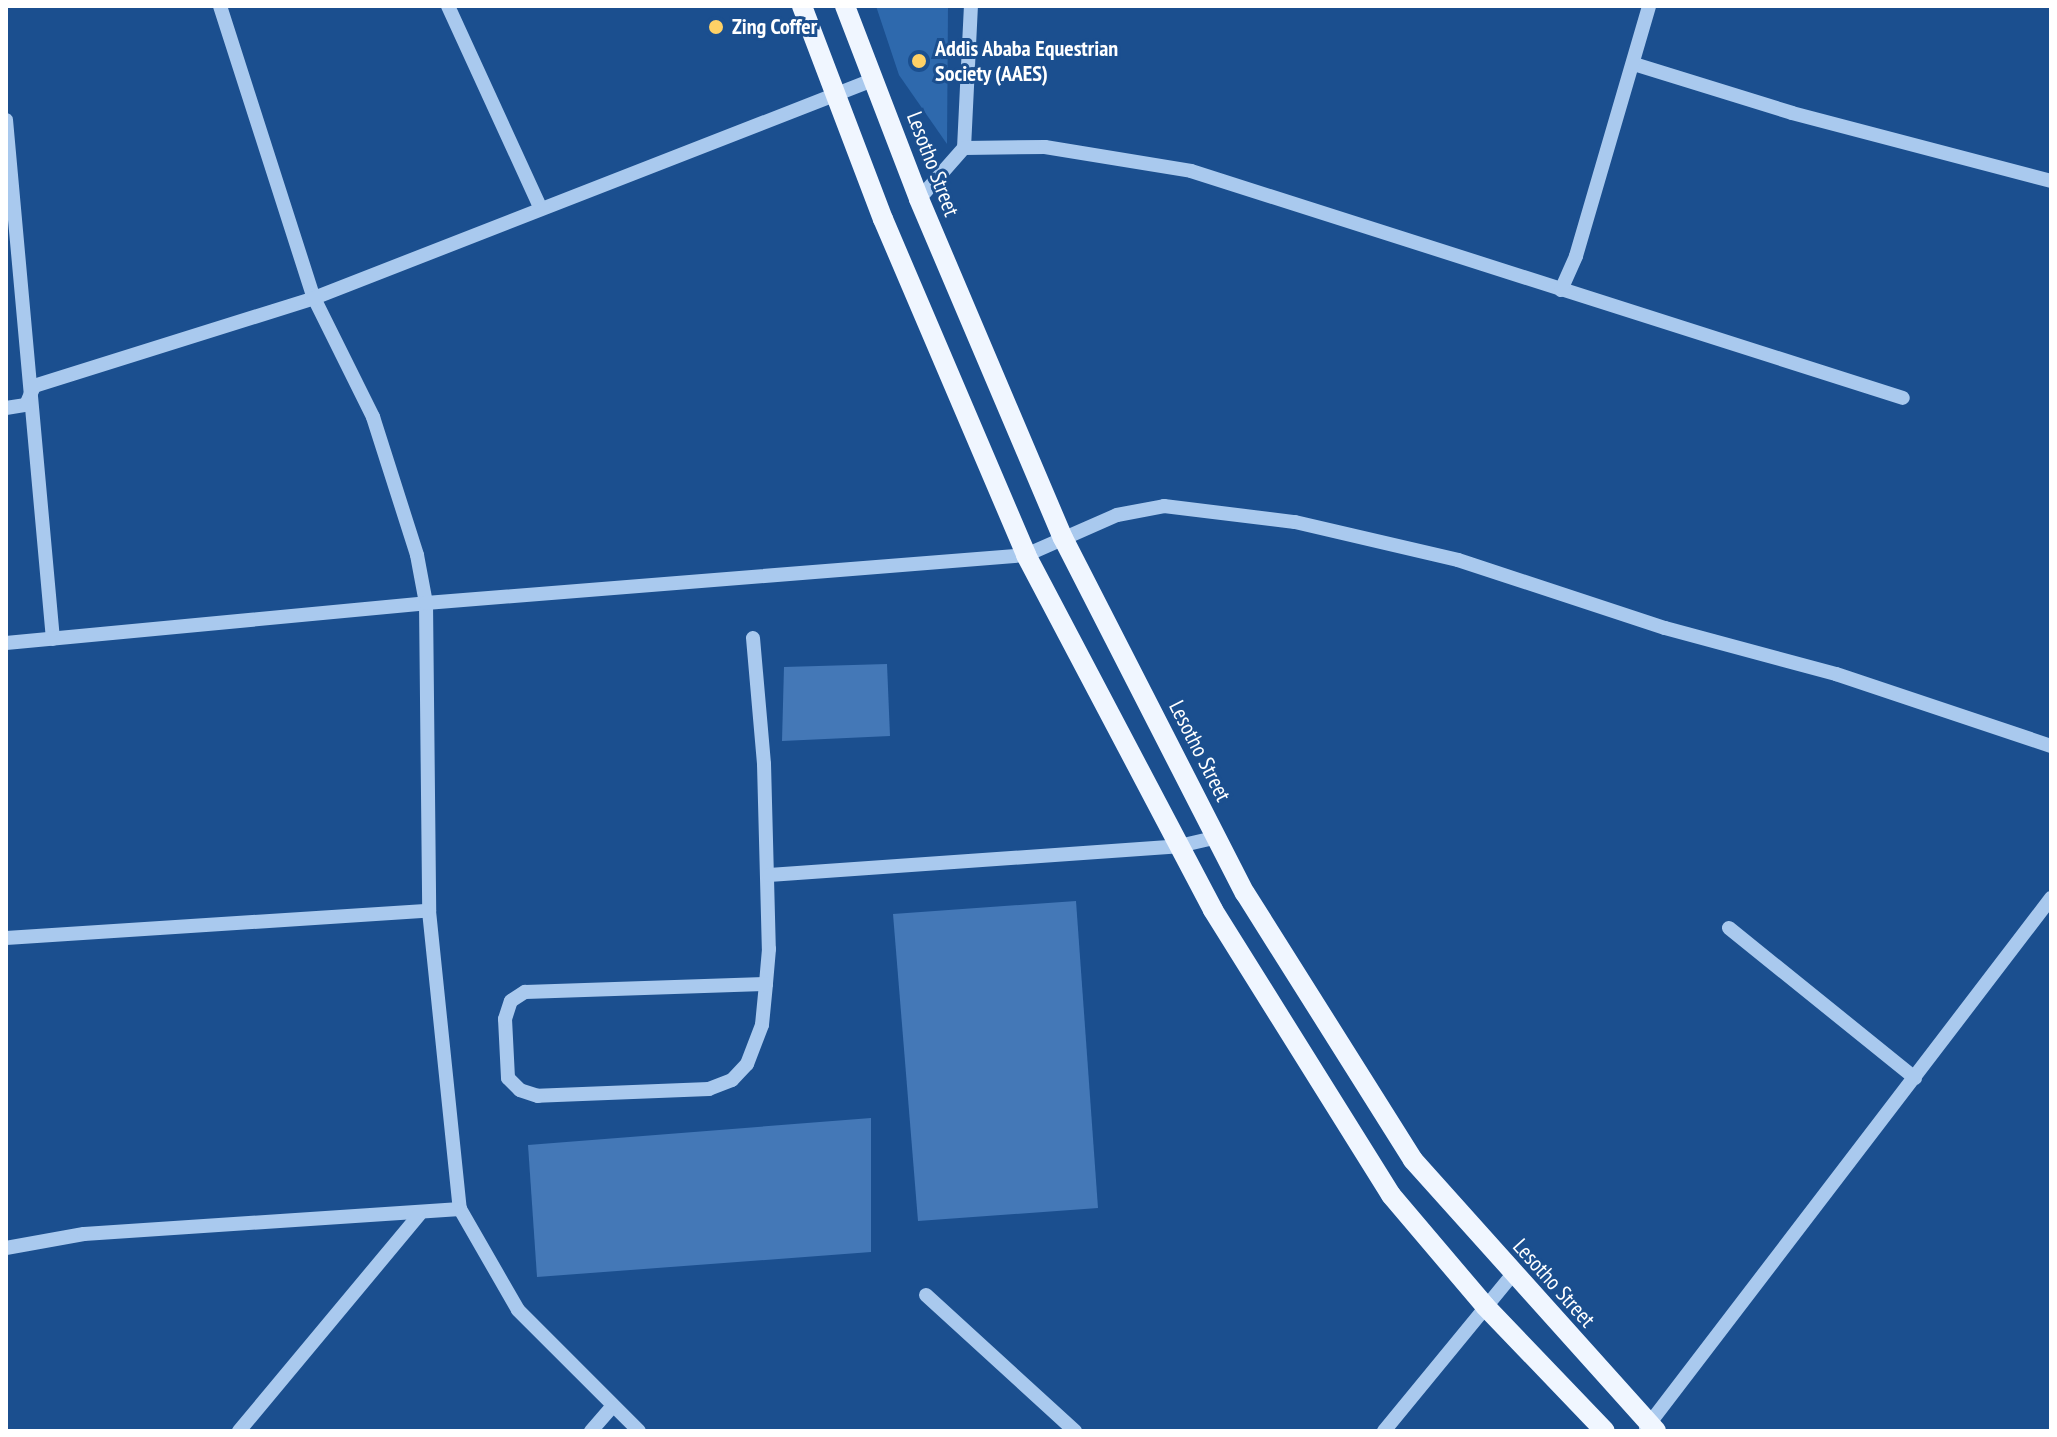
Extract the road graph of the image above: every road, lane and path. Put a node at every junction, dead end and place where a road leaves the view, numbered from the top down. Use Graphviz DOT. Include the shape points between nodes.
graph roads {
  1 [pos="220,6"];
  2 [pos="448,6"];
  3 [pos="802,6"];
  4 [pos="845,6"];
  5 [pos="971,6"];
  6 [pos="1649,6"];
  7 [pos="1634,64"];
  8 [pos="875,79"];
  9 [pos="838,95"];
  10 [pos="6,120"];
  11 [pos="964,148"];
  12 [pos="2051,181"];
  13 [pos="919,199"];
  14 [pos="541,209"];
  15 [pos="1561,290"];
  16 [pos="314,298"];
  17 [pos="34,386"];
  18 [pos="1903,398"];
  19 [pos="6,408"];
  20 [pos="1063,538"];
  21 [pos="1026,555"];
  22 [pos="426,603"];
  23 [pos="753,638"];
  24 [pos="53,639"];
  25 [pos="6,643"];
  26 [pos="2051,746"];
  27 [pos="1217,837"];
  28 [pos="1179,846"];
  29 [pos="769,875"];
  30 [pos="2051,898"];
  31 [pos="429,911"];
  32 [pos="1729,928"];
  33 [pos="6,938"];
  34 [pos="766,984"];
  35 [pos="1915,1078"];
  36 [pos="460,1209"];
  37 [pos="419,1215"];
  38 [pos="6,1248"];
  39 [pos="1513,1274"];
  40 [pos="926,1295"];
  41 [pos="1485,1306"];
  42 [pos="611,1408"];
  43 [pos="1649,1429"];
  44 [pos="239,1431"];
  45 [pos="591,1431"];
  46 [pos="639,1431"];
  47 [pos="1075,1431"];
  48 [pos="1384,1431"];
  49 [pos="1605,1431"];
  1 -- 16 [label="street"];
  2 -- 14 [label="street"];
  3 -- 9 [label="main road"];
  4 -- 8 [label="main road, Lesotho Street"];
  5 -- 11 [label="street"];
  6 -- 7 [label="street"];
  7 -- 12 [label="street" via="1792,113"];
  7 -- 15 [label="street"];
  8 -- 9 [label="street"];
  8 -- 13 [label="main road, Lesotho Street"];
  9 -- 14 [label="street"];
  9 -- 21 [label="main road" via="883,219"];
  10 -- 17 [label="street"];
  11 -- 13 [label="street"];
  11 -- 15 [label="street" via="1045,147 1191,171"];
  13 -- 20 [label="main road, Lesotho Street"];
  14 -- 16 [label="street"];
  15 -- 18 [label="street"];
  16 -- 17 [label="street"];
  16 -- 22 [label="street" via="373,417 417,555"];
  17 -- 19 [label="street" via="26,405"];
  17 -- 24 [label="street"];
  20 -- 21 [label="street"];
  20 -- 26 [label="street" via="1117,515 1164,506 1295,522 1458,560 1665,628 1836,674"];
  20 -- 27 [label="main road, Lesotho Street"];
  21 -- 22 [label="street"];
  21 -- 28 [label="main road"];
  22 -- 24 [label="street"];
  22 -- 31 [label="street"];
  23 -- 29 [label="street"];
  24 -- 25 [label="street"];
  27 -- 28 [label="street"];
  27 -- 39 [label="main road, Lesotho Street" via="1245,893 1413,1160"];
  28 -- 29 [label="street"];
  28 -- 41 [label="main road" via="1213,910 1391,1195"];
  29 -- 34 [label="street"];
  30 -- 35 [label="street"];
  31 -- 33 [label="street"];
  31 -- 36 [label="street"];
  32 -- 35 [label="street"];
  34 -- 34 [label="street" via="762,1025 747,1064 732,1080 709,1089 538,1096 520,1090 508,1078 505,1019 511,1001 525,992"];
  35 -- 43 [label="street"];
  36 -- 37 [label="street"];
  36 -- 42 [label="street" via="518,1310"];
  37 -- 38 [label="street" via="338,1214 84,1234"];
  37 -- 44 [label="street"];
  39 -- 41 [label="street"];
  39 -- 43 [label="main road, Lesotho Street"];
  40 -- 47 [label="street"];
  41 -- 48 [label="street"];
  41 -- 49 [label="main road"];
  42 -- 45 [label="street"];
  42 -- 46 [label="street"];
}
